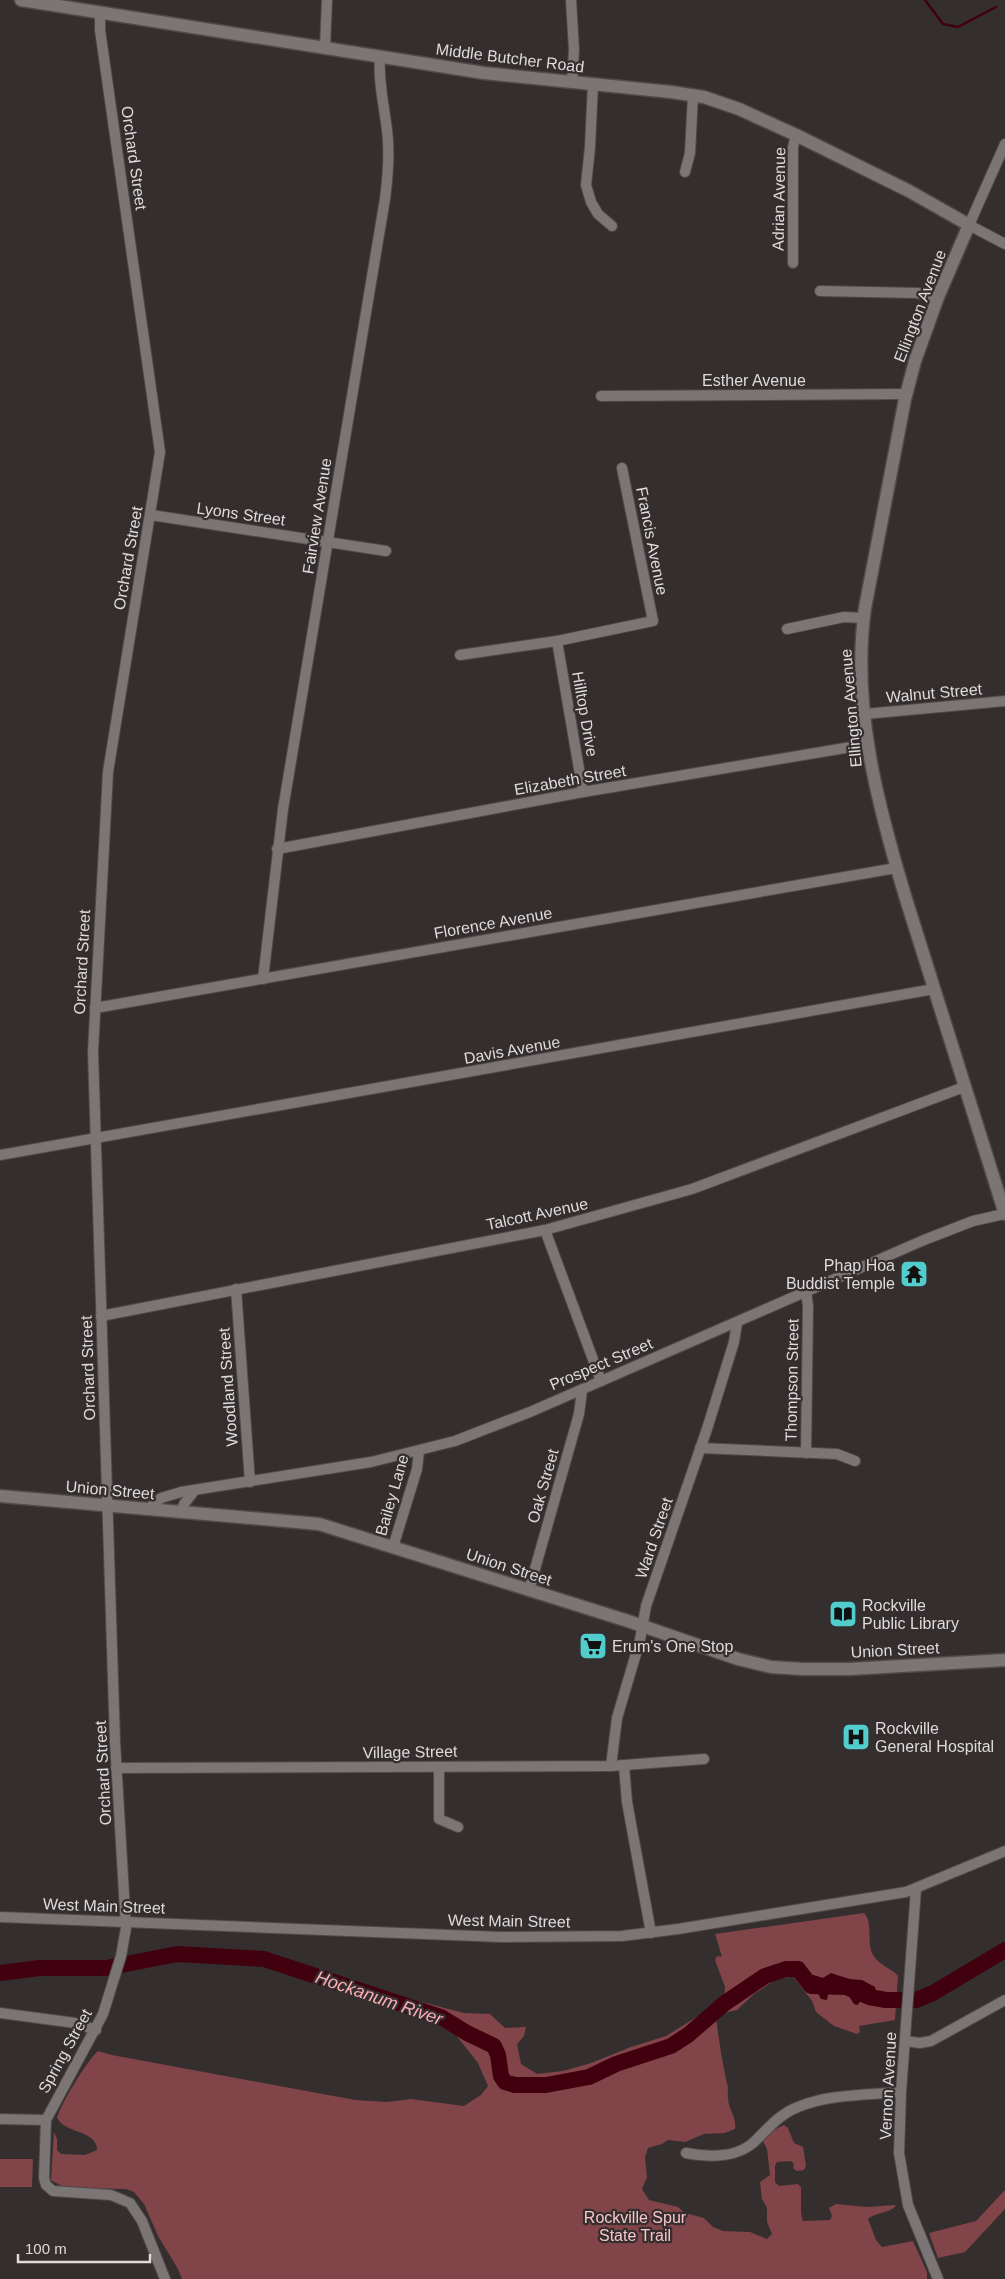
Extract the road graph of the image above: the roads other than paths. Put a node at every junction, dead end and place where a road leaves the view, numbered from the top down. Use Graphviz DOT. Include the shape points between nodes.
graph roads {
  1 [pos="21,0"];
  2 [pos="327,0"];
  3 [pos="571,0"];
  4 [pos="100,12"];
  5 [pos="325,48"];
  6 [pos="380,57"];
  7 [pos="572,82"];
  8 [pos="593,84"];
  9 [pos="693,95"];
  10 [pos="796,136"];
  11 [pos="1005,144"];
  12 [pos="685,172"];
  13 [pos="969,225"];
  14 [pos="612,226"];
  15 [pos="1005,244"];
  16 [pos="793,263"];
  17 [pos="820,291"];
  18 [pos="938,297"];
  19 [pos="906,394"];
  20 [pos="601,396"];
  21 [pos="622,468"];
  22 [pos="151,515"];
  23 [pos="328,542"];
  24 [pos="386,551"];
  25 [pos="864,618"];
  26 [pos="788,629"];
  27 [pos="557,641"];
  28 [pos="460,655"];
  29 [pos="1005,702"];
  30 [pos="865,714"];
  31 [pos="869,744"];
  32 [pos="584,792"];
  33 [pos="277,849"];
  34 [pos="896,868"];
  35 [pos="263,979"];
  36 [pos="934,990"];
  37 [pos="95,1008"];
  38 [pos="964,1087"];
  39 [pos="95,1140"];
  40 [pos="0,1155"];
  41 [pos="1005,1214"];
  42 [pos="545,1230"];
  43 [pos="236,1289"];
  44 [pos="806,1291"];
  45 [pos="101,1316"];
  46 [pos="736,1323"];
  47 [pos="601,1381"];
  48 [pos="582,1390"];
  49 [pos="700,1448"];
  50 [pos="419,1451"];
  51 [pos="806,1453"];
  52 [pos="855,1460"];
  53 [pos="250,1482"];
  54 [pos="194,1491"];
  55 [pos="0,1496"];
  56 [pos="108,1506"];
  57 [pos="147,1510"];
  58 [pos="181,1513"];
  59 [pos="392,1547"];
  60 [pos="529,1590"];
  61 [pos="642,1627"];
  62 [pos="1005,1660"];
  63 [pos="704,1760"];
  64 [pos="611,1766"];
  65 [pos="624,1766"];
  66 [pos="439,1767"];
  67 [pos="116,1768"];
  68 [pos="458,1827"];
  69 [pos="1005,1851"];
  70 [pos="916,1889"];
  71 [pos="0,1917"];
  72 [pos="126,1922"];
  73 [pos="651,1933"];
  74 [pos="1005,2000"];
  75 [pos="0,2013"];
  76 [pos="96,2030"];
  77 [pos="905,2041"];
  78 [pos="900,2092"];
  79 [pos="0,2119"];
  80 [pos="46,2120"];
  81 [pos="686,2153"];
  82 [pos="165,2279"];
  83 [pos="938,2279"];
  1 -- 4 [label="street, Middle Butcher Road"];
  2 -- 5 [label="street"];
  3 -- 7 [label="street"];
  4 -- 5 [label="street, Middle Butcher Road"];
  4 -- 22 [label="street, Orchard Street" via="101,40 160,444 160,466"];
  5 -- 6 [label="street, Middle Butcher Road"];
  6 -- 7 [label="street, Middle Butcher Road"];
  6 -- 23 [label="street, Fairview Avenue" via="388,132 388,176"];
  7 -- 8 [label="street, Middle Butcher Road"];
  8 -- 9 [label="street, Middle Butcher Road"];
  8 -- 14 [label="street" via="586,185 598,214"];
  9 -- 10 [label="street, Middle Butcher Road" via="731,106"];
  9 -- 12 [label="street" via="690,153"];
  10 -- 13 [label="street, Middle Butcher Road" via="917,195"];
  10 -- 16 [label="street, Adrian Avenue" via="793,147"];
  11 -- 13 [label="street, Ellington Avenue"];
  13 -- 15 [label="street"];
  13 -- 18 [label="street, Ellington Avenue"];
  17 -- 18 [label="street" via="917,293"];
  18 -- 19 [label="street, Ellington Avenue"];
  19 -- 20 [label="street, Esther Avenue"];
  19 -- 25 [label="street, Ellington Avenue"];
  21 -- 27 [label="street, Francis Avenue" via="652,621"];
  22 -- 23 [label="street, Lyons Street"];
  22 -- 37 [label="street, Orchard Street" via="108,772"];
  23 -- 24 [label="street, Lyons Street"];
  23 -- 33 [label="street, Fairview Avenue"];
  25 -- 26 [label="street" via="844,618"];
  25 -- 30 [label="street, Ellington Avenue" via="860,659"];
  27 -- 28 [label="street"];
  27 -- 32 [label="street, Hilltop Drive"];
  29 -- 30 [label="street, Walnut Street"];
  30 -- 31 [label="street, Ellington Avenue"];
  31 -- 32 [label="street, Elizabeth Street"];
  31 -- 34 [label="street, Ellington Avenue"];
  32 -- 33 [label="street, Elizabeth Street"];
  33 -- 35 [label="street, Fairview Avenue"];
  34 -- 35 [label="street, Florence Avenue"];
  34 -- 36 [label="street, Ellington Avenue"];
  35 -- 37 [label="street, Florence Avenue"];
  36 -- 38 [label="street, Ellington Avenue"];
  36 -- 39 [label="street, Davis Avenue"];
  37 -- 39 [label="street, Orchard Street"];
  38 -- 41 [label="street, Ellington Avenue"];
  38 -- 42 [label="street, Talcott Avenue" via="692,1189"];
  39 -- 40 [label="street, Davis Avenue"];
  39 -- 45 [label="street, Orchard Street"];
  41 -- 44 [label="street, Prospect Street" via="941,1233"];
  42 -- 43 [label="street, Talcott Avenue"];
  42 -- 47 [label="street"];
  43 -- 45 [label="street, Talcott Avenue"];
  43 -- 53 [label="street, Woodland Street"];
  44 -- 46 [label="street, Prospect Street"];
  44 -- 51 [label="street, Thompson Street"];
  45 -- 56 [label="street, Orchard Street"];
  46 -- 47 [label="street, Prospect Street"];
  46 -- 49 [label="street, Ward Street" via="731,1351"];
  47 -- 48 [label="street, Prospect Street"];
  48 -- 50 [label="street, Prospect Street" via="495,1426"];
  48 -- 60 [label="street, Oak Street" via="579,1414"];
  49 -- 51 [label="street, Thompson Street"];
  49 -- 61 [label="street, Ward Street" via="648,1600"];
  50 -- 53 [label="street, Prospect Street"];
  50 -- 59 [label="street, Bailey Lane" via="417,1469"];
  51 -- 52 [label="street" via="837,1454"];
  53 -- 54 [label="street, Prospect Street"];
  54 -- 57 [label="street, Prospect Street" via="165,1497"];
  54 -- 58 [label="street"];
  55 -- 56 [label="street, Union Street"];
  56 -- 57 [label="street, Union Street"];
  56 -- 67 [label="street, Orchard Street"];
  57 -- 58 [label="street, Union Street"];
  58 -- 59 [label="street, Union Street" via="311,1523"];
  59 -- 60 [label="street, Union Street"];
  60 -- 61 [label="street, Union Street"];
  61 -- 62 [label="street, Union Street" via="738,1659 785,1668 850,1669"];
  61 -- 64 [label="street, Ward Street" via="617,1718"];
  63 -- 65 [label="street, Village Street"];
  64 -- 65 [label="street, Village Street"];
  64 -- 66 [label="street, Village Street"];
  65 -- 73 [label="street" via="627,1802"];
  66 -- 67 [label="street, Village Street"];
  66 -- 68 [label="street" via="439,1819"];
  67 -- 72 [label="street, Orchard Street"];
  69 -- 70 [label="street, West Main Street"];
  70 -- 73 [label="street, West Main Street"];
  70 -- 77 [label="street, Vernon Avenue"];
  71 -- 72 [label="street, West Main Street"];
  72 -- 73 [label="street, West Main Street" via="510,1937 583,1938"];
  72 -- 76 [label="street, Spring Street" via="122,1951"];
  74 -- 77 [label="street" via="931,2041"];
  75 -- 76 [label="street" via="75,2022"];
  76 -- 80 [label="street, Spring Street"];
  77 -- 78 [label="street, Vernon Avenue"];
  78 -- 81 [label="street" via="804,2104 782,2116 740,2151 710,2155"];
  78 -- 83 [label="street, Vernon Avenue" via="899,2143 904,2185 910,2210"];
  79 -- 80 [label="street, Spring Street"];
  80 -- 82 [label="street" via="43,2174 46,2185 56,2192 111,2195 130,2203 142,2221"];
}
